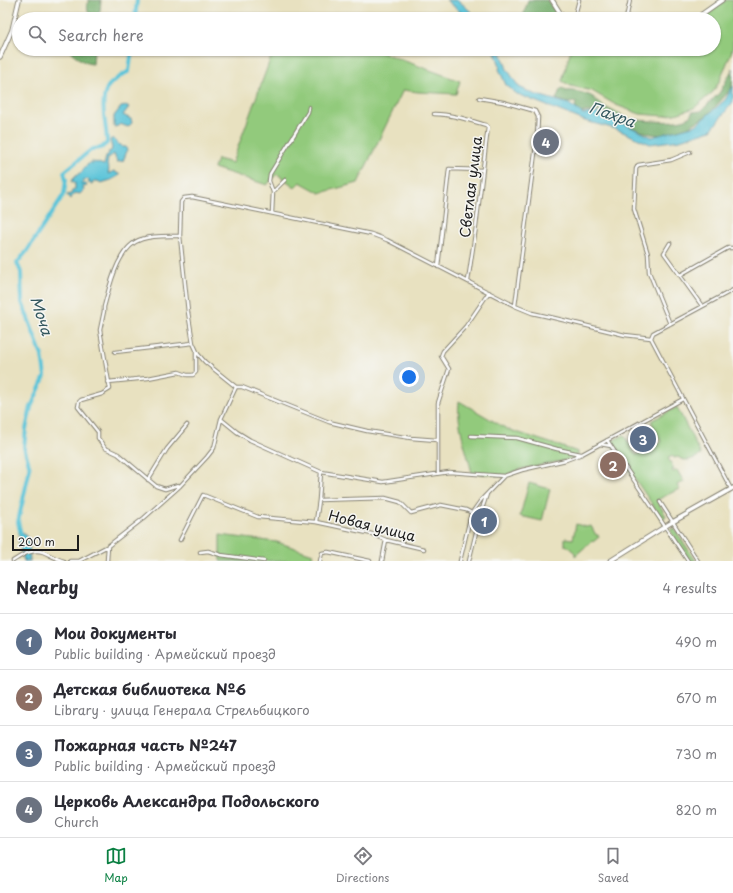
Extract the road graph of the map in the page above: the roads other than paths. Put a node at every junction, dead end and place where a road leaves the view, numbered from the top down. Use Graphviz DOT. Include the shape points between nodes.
graph roads {
  1 [pos="18,0"];
  2 [pos="552,0"];
  3 [pos="579,0"];
  4 [pos="630,0"];
  5 [pos="722,0"];
  6 [pos="16,12"];
  7 [pos="560,12"];
  8 [pos="576,12"];
  9 [pos="627,12"];
  10 [pos="704,12"];
  11 [pos="12,30"];
  12 [pos="0,57"];
  13 [pos="479,98"];
  14 [pos="309,107"];
  15 [pos="434,114"];
  16 [pos="690,152"];
  17 [pos="483,170"];
  18 [pos="285,180"];
  19 [pos="273,192"];
  20 [pos="272,213"];
  21 [pos="180,236"];
  22 [pos="670,243"];
  23 [pos="733,248"];
  24 [pos="438,266"];
  25 [pos="680,275"];
  26 [pos="468,281"];
  27 [pos="733,290"];
  28 [pos="489,292"];
  29 [pos="515,306"];
  30 [pos="702,306"];
  31 [pos="670,324"];
  32 [pos="651,338"];
  33 [pos="193,343"];
  34 [pos="196,350"];
  35 [pos="115,352"];
  36 [pos="108,382"];
  37 [pos="236,387"];
  38 [pos="683,399"];
  39 [pos="220,419"];
  40 [pos="187,425"];
  41 [pos="471,436"];
  42 [pos="437,440"];
  43 [pos="607,440"];
  44 [pos="600,444"];
  45 [pos="611,447"];
  46 [pos="582,454"];
  47 [pos="321,472"];
  48 [pos="438,473"];
  49 [pos="504,476"];
  50 [pos="148,480"];
  51 [pos="180,486"];
  52 [pos="732,490"];
  53 [pos="487,493"];
  54 [pos="319,500"];
  55 [pos="660,502"];
  56 [pos="472,513"];
  57 [pos="316,522"];
  58 [pos="673,522"];
  59 [pos="665,527"];
  60 [pos="180,540"];
  61 [pos="386,540"];
  62 [pos="108,546"];
  63 [pos="424,549"];
  64 [pos="200,552"];
  65 [pos="55,560"];
  66 [pos="13,561"];
  67 [pos="64,561"];
  68 [pos="70,561"];
  69 [pos="107,561"];
  70 [pos="264,561"];
  71 [pos="320,561"];
  72 [pos="370,561"];
  73 [pos="382,561"];
  74 [pos="460,561"];
  75 [pos="469,561"];
  76 [pos="610,561"];
  77 [pos="688,561"];
  78 [pos="698,561"];
  1 -- 6 [label="main road"];
  2 -- 7 [label="main road"];
  3 -- 8 [label="street"];
  4 -- 9 [label="street"];
  5 -- 10 [label="main road"];
  11 -- 12 [label="main road"];
  13 -- 29 [label="street" via="535,111 538,117"];
  14 -- 19 [label="street" via="270,174 269,181"];
  15 -- 17 [label="street, Светлая улица" via="461,118 488,127"];
  16 -- 31 [label="street" via="671,160 638,165 636,169 634,209 648,254 649,272"];
  17 -- 24 [label="street" via="449,169"];
  17 -- 26 [label="street, Светлая улица"];
  18 -- 19 [label="street"];
  19 -- 20 [label="street"];
  20 -- 21 [label="street" via="192,197 184,198 181,202"];
  20 -- 24 [label="street" via="371,234"];
  21 -- 33 [label="street"];
  21 -- 36 [label="street" via="142,239 135,242 117,265 106,298 100,330"];
  22 -- 25 [label="street" via="664,253"];
  23 -- 25 [label="street" via="728,248"];
  24 -- 26 [label="street"];
  25 -- 30 [label="street"];
  26 -- 28 [label="street"];
  27 -- 30 [label="street"];
  28 -- 29 [label="street"];
  28 -- 42 [label="street" via="466,326 443,350 441,356 449,369 438,403"];
  29 -- 32 [label="street" via="532,313 625,335"];
  30 -- 31 [label="street"];
  31 -- 32 [label="street" via="653,333"];
  32 -- 38 [label="street"];
  33 -- 34 [label="street"];
  33 -- 35 [label="street"];
  34 -- 36 [label="street" via="196,372 193,375 178,372"];
  34 -- 37 [label="street" via="205,362"];
  36 -- 50 [label="street" via="109,390 81,400 78,407 98,432 101,444 118,454"];
  37 -- 39 [label="street"];
  37 -- 42 [label="street" via="242,387 339,424 412,438"];
  38 -- 43 [label="street"];
  38 -- 52 [label="street"];
  39 -- 47 [label="street" via="250,440"];
  39 -- 51 [label="street" via="214,448"];
  40 -- 50 [label="street" via="167,449"];
  41 -- 46 [label="street" via="517,438"];
  42 -- 48 [label="street"];
  43 -- 44 [label="street"];
  43 -- 45 [label="street"];
  44 -- 45 [label="street"];
  44 -- 46 [label="street"];
  45 -- 59 [label="street"];
  46 -- 49 [label="street"];
  47 -- 48 [label="street" via="383,482"];
  47 -- 54 [label="street, Новая улица"];
  48 -- 49 [label="street"];
  49 -- 53 [label="street"];
  50 -- 51 [label="street" via="162,488"];
  51 -- 62 [label="street"];
  52 -- 58 [label="main road"];
  53 -- 56 [label="street"];
  53 -- 75 [label="street"];
  54 -- 56 [label="street" via="385,498 400,502 411,513 441,506"];
  54 -- 57 [label="street, Новая улица"];
  55 -- 58 [label="street"];
  56 -- 74 [label="street"];
  57 -- 60 [label="street, Новая улица" via="258,517 203,495"];
  57 -- 61 [label="street, Новая улица" via="372,534"];
  58 -- 59 [label="main road"];
  58 -- 78 [label="street"];
  59 -- 76 [label="main road"];
  59 -- 77 [label="street"];
  61 -- 63 [label="street, Новая улица"];
  61 -- 73 [label="street"];
  62 -- 68 [label="street" via="79,560"];
  62 -- 69 [label="street"];
  64 -- 70 [label="street" via="208,551"];
  65 -- 66 [label="street" via="41,552 31,552"];
  65 -- 67 [label="street"];
  71 -- 72 [label="street" via="322,553 328,552"];
}
